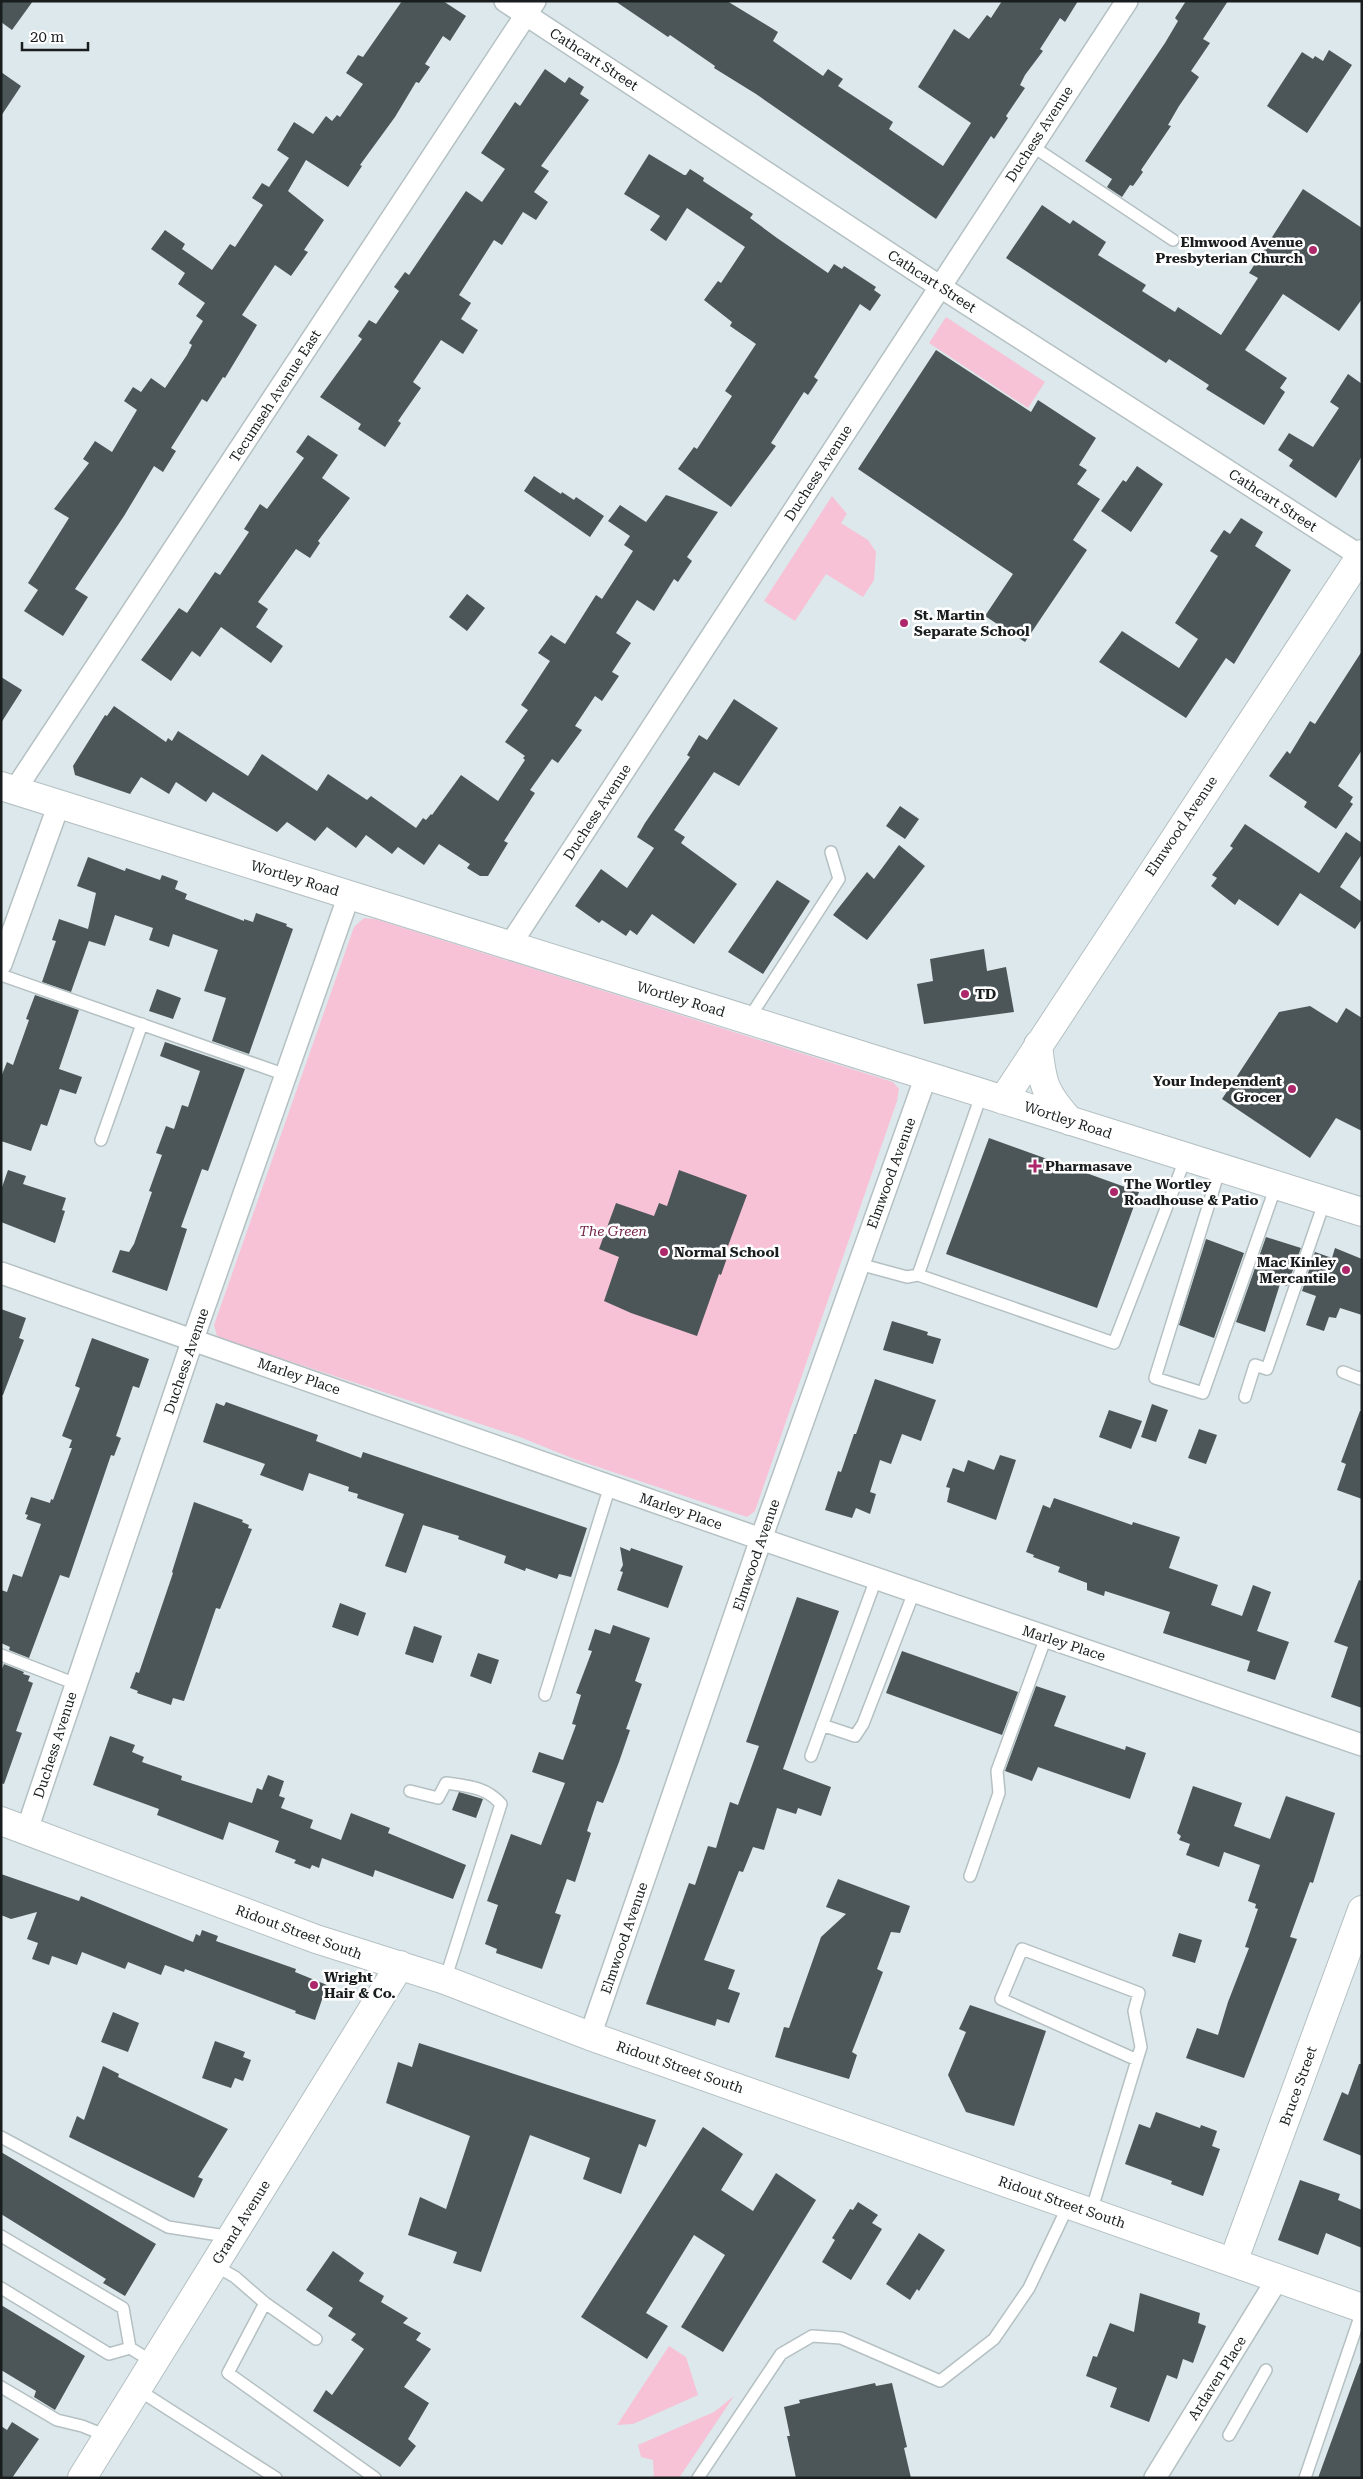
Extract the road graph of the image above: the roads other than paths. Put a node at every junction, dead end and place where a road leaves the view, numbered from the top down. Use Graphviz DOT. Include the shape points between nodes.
graph roads {
  1 [pos="505,1"];
  2 [pos="1127,1"];
  3 [pos="530,8"];
  4 [pos="1032,146"];
  5 [pos="1173,240"];
  6 [pos="939,286"];
  7 [pos="1361,556"];
  8 [pos="8,788"];
  9 [pos="59,804"];
  10 [pos="831,852"];
  11 [pos="349,895"];
  12 [pos="510,945"];
  13 [pos="1,964"];
  14 [pos="1,975"];
  15 [pos="748,1020"];
  16 [pos="142,1024"];
  17 [pos="1038,1045"];
  18 [pos="286,1075"];
  19 [pos="926,1076"];
  20 [pos="993,1096"];
  21 [pos="1070,1121"];
  22 [pos="101,1140"];
  23 [pos="1186,1157"];
  24 [pos="1220,1168"];
  25 [pos="1276,1186"];
  26 [pos="1325,1200"];
  27 [pos="1362,1212"];
  28 [pos="859,1264"];
  29 [pos="1,1273"];
  30 [pos="918,1275"];
  31 [pos="193,1339"];
  32 [pos="1343,1372"];
  33 [pos="1362,1376"];
  34 [pos="1245,1397"];
  35 [pos="610,1486"];
  36 [pos="761,1540"];
  37 [pos="876,1579"];
  38 [pos="914,1592"];
  39 [pos="1046,1637"];
  40 [pos="1,1655"];
  41 [pos="76,1684"];
  42 [pos="545,1695"];
  43 [pos="822,1725"];
  44 [pos="1362,1745"];
  45 [pos="811,1756"];
  46 [pos="410,1791"];
  47 [pos="1,1821"];
  48 [pos="27,1830"];
  49 [pos="970,1876"];
  50 [pos="1362,1910"];
  51 [pos="400,1966"];
  52 [pos="445,1980"];
  53 [pos="590,2036"];
  54 [pos="1137,2060"];
  55 [pos="1,2137"];
  56 [pos="1080,2208"];
  57 [pos="1,2236"];
  58 [pos="232,2237"];
  59 [pos="1233,2262"];
  60 [pos="214,2265"];
  61 [pos="1278,2278"];
  62 [pos="1,2288"];
  63 [pos="265,2303"];
  64 [pos="1362,2309"];
  65 [pos="316,2339"];
  66 [pos="130,2348"];
  67 [pos="153,2362"];
  68 [pos="1266,2370"];
  69 [pos="1,2387"];
  70 [pos="137,2389"];
  71 [pos="1229,2435"];
  72 [pos="108,2436"];
  73 [pos="82,2478"];
  74 [pos="276,2478"];
  75 [pos="375,2478"];
  76 [pos="698,2478"];
  77 [pos="1155,2478"];
  78 [pos="1305,2478"];
  1 -- 3 [label="street, Cathcart Street"];
  2 -- 4 [label="street, Duchess Avenue"];
  3 -- 6 [label="street, Cathcart Street"];
  3 -- 8 [label="street, Tecumseh Avenue East"];
  4 -- 5 [label="lane"];
  4 -- 6 [label="street, Duchess Avenue"];
  6 -- 7 [label="street, Cathcart Street"];
  6 -- 12 [label="street, Duchess Avenue"];
  7 -- 17 [label="street, Elmwood Avenue"];
  8 -- 9 [label="street, Wortley Road"];
  9 -- 11 [label="street, Wortley Road"];
  9 -- 13 [label="street"];
  10 -- 15 [label="lane" via="839,879"];
  11 -- 12 [label="street, Wortley Road"];
  11 -- 18 [label="street, Duchess Avenue"];
  12 -- 15 [label="street, Wortley Road"];
  14 -- 16 [label="lane"];
  15 -- 19 [label="street, Wortley Road"];
  16 -- 18 [label="lane"];
  16 -- 22 [label="lane"];
  17 -- 20 [label="street, Elmwood Avenue"];
  17 -- 21 [label="street" via="1045,1087 1051,1101"];
  18 -- 31 [label="street, Duchess Avenue"];
  19 -- 20 [label="street, Wortley Road"];
  19 -- 28 [label="street, Elmwood Avenue"];
  20 -- 21 [label="street, Wortley Road"];
  20 -- 30 [label="lane"];
  21 -- 23 [label="street, Wortley Road"];
  23 -- 24 [label="street, Wortley Road"];
  23 -- 30 [label="lane" via="1114,1343"];
  24 -- 25 [label="street, Wortley Road"];
  24 -- 25 [label="lane" via="1154,1378 1203,1393"];
  25 -- 26 [label="street, Wortley Road"];
  26 -- 27 [label="street, Wortley Road"];
  26 -- 34 [label="lane" via="1267,1369 1255,1365"];
  28 -- 30 [label="lane" via="907,1278"];
  28 -- 36 [label="street, Elmwood Avenue"];
  29 -- 31 [label="street, Marley Place"];
  31 -- 35 [label="street, Marley Place"];
  31 -- 41 [label="street, Duchess Avenue"];
  32 -- 33 [label="lane" via="1361,1379"];
  35 -- 36 [label="street, Marley Place"];
  35 -- 42 [label="lane"];
  36 -- 37 [label="street, Marley Place"];
  36 -- 53 [label="street, Elmwood Avenue"];
  37 -- 38 [label="street, Marley Place"];
  37 -- 43 [label="lane"];
  38 -- 39 [label="street, Marley Place"];
  38 -- 43 [label="lane" via="864,1724 855,1736"];
  39 -- 44 [label="street, Marley Place"];
  39 -- 49 [label="lane" via="996,1771 999,1793"];
  40 -- 41 [label="lane"];
  41 -- 48 [label="street, Duchess Avenue"];
  43 -- 45 [label="lane"];
  46 -- 52 [label="lane" via="438,1798 446,1783 475,1787 492,1794 501,1804"];
  47 -- 48 [label="street, Ridout Street South"];
  48 -- 51 [label="street, Ridout Street South" via="325,1942"];
  50 -- 59 [label="street, Bruce Street"];
  51 -- 52 [label="street, Ridout Street South"];
  51 -- 58 [label="street, Grand Avenue"];
  52 -- 53 [label="street, Ridout Street South"];
  53 -- 56 [label="street, Ridout Street South"];
  54 -- 54 [label="lane" via="1141,2047 1134,2012 1139,1993 1022,1949 1001,1999"];
  54 -- 56 [label="lane"];
  55 -- 58 [label="lane" via="168,2227"];
  56 -- 59 [label="street, Ridout Street South"];
  56 -- 76 [label="lane" via="994,2339 940,2381 841,2338 812,2336 781,2354"];
  57 -- 66 [label="lane" via="123,2308"];
  58 -- 60 [label="street, Grand Avenue"];
  59 -- 61 [label="street, Ridout Street South"];
  60 -- 63 [label="lane" via="235,2277"];
  60 -- 67 [label="street, Grand Avenue"];
  61 -- 64 [label="street, Ridout Street South"];
  61 -- 77 [label="street, Ardaven Place"];
  62 -- 66 [label="lane" via="109,2354"];
  63 -- 65 [label="lane"];
  63 -- 75 [label="lane" via="228,2373"];
  64 -- 78 [label="lane"];
  66 -- 67 [label="lane"];
  67 -- 70 [label="street, Grand Avenue"];
  68 -- 71 [label="lane"];
  69 -- 72 [label="lane" via="57,2420"];
  70 -- 72 [label="street, Grand Avenue"];
  70 -- 74 [label="lane"];
  72 -- 73 [label="street, Grand Avenue"];
}
